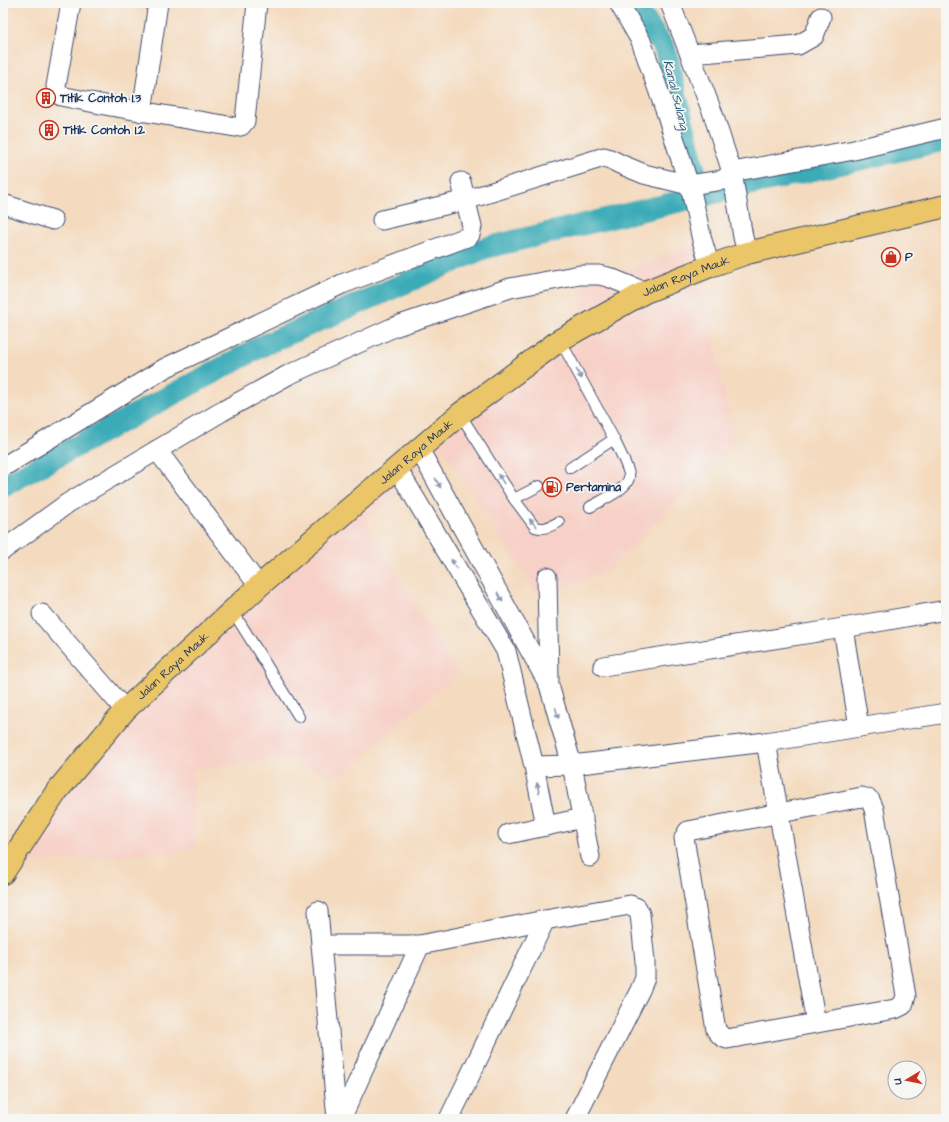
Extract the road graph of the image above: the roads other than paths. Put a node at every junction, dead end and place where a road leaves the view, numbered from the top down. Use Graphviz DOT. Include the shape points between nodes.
graph roads {
  1 [pos="71,3"];
  2 [pos="158,3"];
  3 [pos="257,3"];
  4 [pos="619,3"];
  5 [pos="670,3"];
  6 [pos="821,17"];
  7 [pos="690,54"];
  8 [pos="142,112"];
  9 [pos="946,128"];
  10 [pos="729,178"];
  11 [pos="691,188"];
  12 [pos="464,191"];
  13 [pos="3,204"];
  14 [pos="946,206"];
  15 [pos="53,220"];
  16 [pos="382,220"];
  17 [pos="745,245"];
  18 [pos="710,266"];
  19 [pos="645,292"];
  20 [pos="560,340"];
  21 [pos="460,414"];
  22 [pos="614,439"];
  23 [pos="419,449"];
  24 [pos="157,450"];
  25 [pos="3,467"];
  26 [pos="397,468"];
  27 [pos="570,468"];
  28 [pos="539,486"];
  29 [pos="514,499"];
  30 [pos="590,507"];
  31 [pos="559,522"];
  32 [pos="3,550"];
  33 [pos="547,577"];
  34 [pos="259,586"];
  35 [pos="232,610"];
  36 [pos="946,610"];
  37 [pos="42,614"];
  38 [pos="843,628"];
  39 [pos="525,642"];
  40 [pos="506,651"];
  41 [pos="603,666"];
  42 [pos="549,685"];
  43 [pos="125,710"];
  44 [pos="946,713"];
  45 [pos="299,717"];
  46 [pos="859,727"];
  47 [pos="766,742"];
  48 [pos="572,765"];
  49 [pos="534,766"];
  50 [pos="778,813"];
  51 [pos="583,818"];
  52 [pos="546,826"];
  53 [pos="508,834"];
  54 [pos="590,858"];
  55 [pos="3,873"];
  56 [pos="318,911"];
  57 [pos="545,920"];
  58 [pos="321,944"];
  59 [pos="420,945"];
  60 [pos="816,1023"];
  61 [pos="337,1119"];
  62 [pos="340,1119"];
  63 [pos="449,1119"];
  64 [pos="575,1119"];
  1 -- 8 [label="street" via="56,86 57,93 61,96"];
  2 -- 8 [label="street"];
  3 -- 8 [label="street" via="244,124 235,127"];
  4 -- 11 [label="street" via="641,41"];
  5 -- 7 [label="street"];
  6 -- 7 [label="street" via="814,36 798,45"];
  7 -- 10 [label="street" via="713,114"];
  9 -- 10 [label="street"];
  10 -- 11 [label="street"];
  10 -- 17 [label="street"];
  11 -- 12 [label="street" via="644,174 604,157"];
  11 -- 18 [label="street"];
  12 -- 16 [label="street"];
  12 -- 25 [label="street" via="472,226 467,237 342,284 165,368"];
  13 -- 15 [label="street"];
  14 -- 17 [label="main road, Jalan Raya Mauk"];
  17 -- 18 [label="main road, Jalan Raya Mauk"];
  18 -- 19 [label="main road, Jalan Raya Mauk"];
  19 -- 20 [label="main road, Jalan Raya Mauk"];
  19 -- 24 [label="street" via="599,275 580,275 510,288 394,327 288,375"];
  20 -- 21 [label="main road, Jalan Raya Mauk"];
  20 -- 22 [label="lane, one-way"];
  21 -- 23 [label="main road, Jalan Raya Mauk"];
  29 -- 21 [label="lane, one-way"];
  22 -- 27 [label="lane"];
  22 -- 30 [label="lane" via="629,475 628,481 623,488"];
  23 -- 26 [label="main road, Jalan Raya Mauk"];
  23 -- 39 [label="street, one-way"];
  24 -- 32 [label="street" via="68,503"];
  24 -- 34 [label="street"];
  26 -- 34 [label="main road, Jalan Raya Mauk"];
  40 -- 26 [label="street, one-way"];
  28 -- 29 [label="lane"];
  31 -- 29 [label="lane, one-way" via="540,529 535,527"];
  33 -- 42 [label="street"];
  34 -- 35 [label="main road, Jalan Raya Mauk"];
  35 -- 43 [label="main road, Jalan Raya Mauk"];
  35 -- 45 [label="lane"];
  36 -- 38 [label="street"];
  37 -- 43 [label="street"];
  38 -- 41 [label="street"];
  38 -- 46 [label="street"];
  39 -- 40 [label="street"];
  39 -- 42 [label="street"];
  40 -- 49 [label="street"];
  42 -- 48 [label="street, one-way"];
  43 -- 55 [label="main road, Jalan Raya Mauk" via="57,791"];
  44 -- 46 [label="street"];
  46 -- 47 [label="street"];
  47 -- 48 [label="street"];
  47 -- 50 [label="street"];
  48 -- 49 [label="street"];
  48 -- 51 [label="street"];
  52 -- 49 [label="street, one-way"];
  50 -- 60 [label="street"];
  50 -- 60 [label="street" via="862,797 870,800 874,809 906,996 903,1006 895,1009"];
  50 -- 60 [label="street" via="688,831 684,838 716,1030 728,1039"];
  51 -- 52 [label="street"];
  51 -- 54 [label="street"];
  52 -- 53 [label="street"];
  56 -- 58 [label="street"];
  57 -- 59 [label="street"];
  57 -- 63 [label="street"];
  57 -- 64 [label="street" via="630,905 637,908 640,914 645,978"];
  58 -- 59 [label="street"];
  58 -- 61 [label="street"];
  59 -- 62 [label="street"];
}
